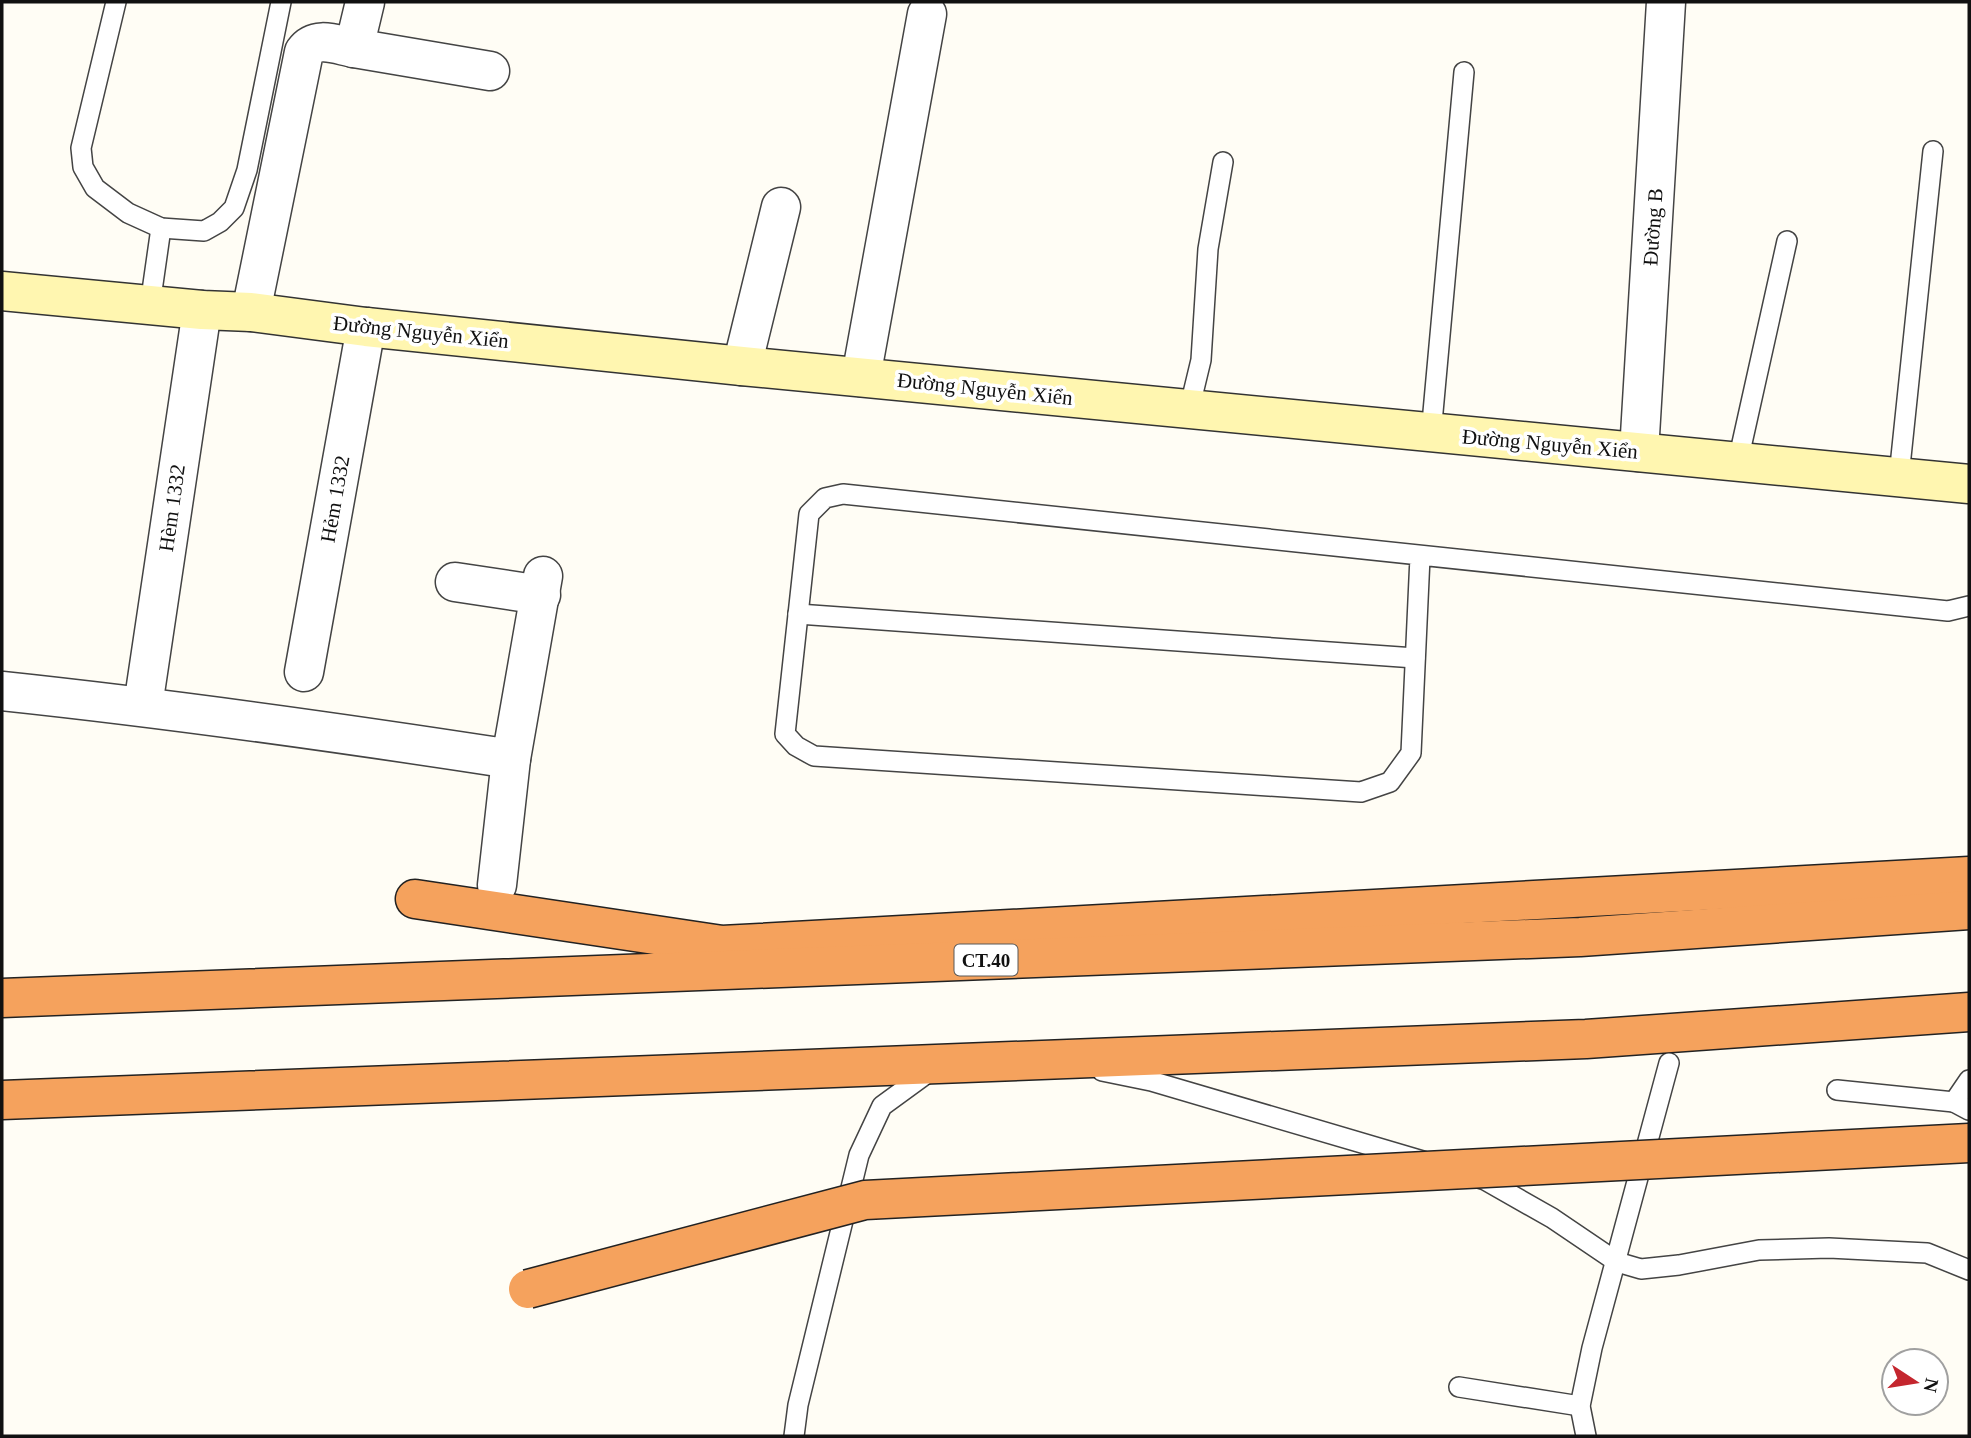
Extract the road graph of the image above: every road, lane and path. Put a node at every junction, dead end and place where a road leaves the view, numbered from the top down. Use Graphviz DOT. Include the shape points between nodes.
graph roads {
  1 [pos="116,2"];
  2 [pos="281,2"];
  3 [pos="365,2"];
  4 [pos="1667,2"];
  5 [pos="927,14"];
  6 [pos="354,48"];
  7 [pos="490,71"];
  8 [pos="1464,72"];
  9 [pos="1933,151"];
  10 [pos="1223,162"];
  11 [pos="781,207"];
  12 [pos="161,228"];
  13 [pos="1787,241"];
  14 [pos="2,291"];
  15 [pos="150,305"];
  16 [pos="201,310"];
  17 [pos="251,312"];
  18 [pos="366,327"];
  19 [pos="742,366"];
  20 [pos="861,377"];
  21 [pos="1189,410"];
  22 [pos="1432,434"];
  23 [pos="1639,452"];
  24 [pos="1738,461"];
  25 [pos="1899,476"];
  26 [pos="1969,484"];
  27 [pos="1420,557"];
  28 [pos="455,582"];
  29 [pos="1969,606"];
  30 [pos="798,614"];
  31 [pos="1415,658"];
  32 [pos="304,672"];
  33 [pos="2,691"];
  34 [pos="143,706"];
  35 [pos="511,760"];
  36 [pos="1969,876"];
  37 [pos="497,885"];
  38 [pos="415,899"];
  39 [pos="1969,910"];
  40 [pos="2,998"];
  41 [pos="1969,1012"];
  42 [pos="1669,1063"];
  43 [pos="1969,1080"];
  44 [pos="1837,1090"];
  45 [pos="2,1100"];
  46 [pos="1962,1106"];
  47 [pos="1969,1143"];
  48 [pos="1617,1262"];
  49 [pos="1969,1270"];
  50 [pos="528,1289"];
  51 [pos="1459,1387"];
  52 [pos="1580,1406"];
  53 [pos="794,1436"];
  54 [pos="1586,1436"];
  1 -- 12 [label="lane" via="81,148 83,167 95,188 128,213"];
  2 -- 12 [label="lane" via="247,170 234,208 204,231"];
  3 -- 6 [label="street"];
  4 -- 23 [label="street, Đường B"];
  5 -- 20 [label="street"];
  6 -- 7 [label="street"];
  6 -- 17 [label="street" via="318,41 304,52"];
  8 -- 22 [label="lane"];
  9 -- 25 [label="lane"];
  10 -- 21 [label="lane" via="1208,249 1201,360"];
  11 -- 19 [label="street"];
  12 -- 15 [label="lane"];
  13 -- 24 [label="lane"];
  14 -- 15 [label="main road, Đường Nguyễn Xiển"];
  15 -- 16 [label="main road, Đường Nguyễn Xiển"];
  16 -- 17 [label="main road, Đường Nguyễn Xiển"];
  16 -- 34 [label="street, Hèm 1332"];
  17 -- 18 [label="main road, Đường Nguyễn Xiển"];
  18 -- 19 [label="main road, Đường Nguyễn Xiển"];
  18 -- 32 [label="street, Hẻm 1332"];
  19 -- 20 [label="main road, Đường Nguyễn Xiển"];
  20 -- 21 [label="main road, Đường Nguyễn Xiển"];
  21 -- 22 [label="main road, Đường Nguyễn Xiển"];
  22 -- 23 [label="main road, Đường Nguyễn Xiển"];
  23 -- 24 [label="main road, Đường Nguyễn Xiển"];
  24 -- 25 [label="main road, Đường Nguyễn Xiển"];
  25 -- 26 [label="main road, Đường Nguyễn Xiển"];
  27 -- 29 [label="lane" via="1948,611"];
  27 -- 30 [label="lane" via="843,495 825,498 809,514"];
  27 -- 31 [label="lane"];
  28 -- 35 [label="street" via="542,586"];
  30 -- 31 [label="lane"];
  30 -- 31 [label="lane" via="785,734 814,756 1361,792 1390,782 1411,753"];
  33 -- 34 [label="street"];
  34 -- 35 [label="street"];
  35 -- 37 [label="street"];
  36 -- 38 [label="highway" via="722,946"];
  39 -- 40 [label="highway, CT.40" via="1580,937"];
  41 -- 45 [label="highway" via="1586,1039"];
  42 -- 48 [label="lane"];
  43 -- 46 [label="lane"];
  44 -- 46 [label="lane"];
  47 -- 50 [label="highway, bridge" via="865,1200"];
  48 -- 49 [label="lane" via="1641,1269 1759,1250 1829,1248 1927,1252"];
  48 -- 52 [label="lane"];
  48 -- 53 [label="lane" via="1485,1180 1151,1081 1052,1062 976,1063 928,1071 882,1106 859,1155"];
  51 -- 52 [label="lane"];
  52 -- 54 [label="lane"];
}
